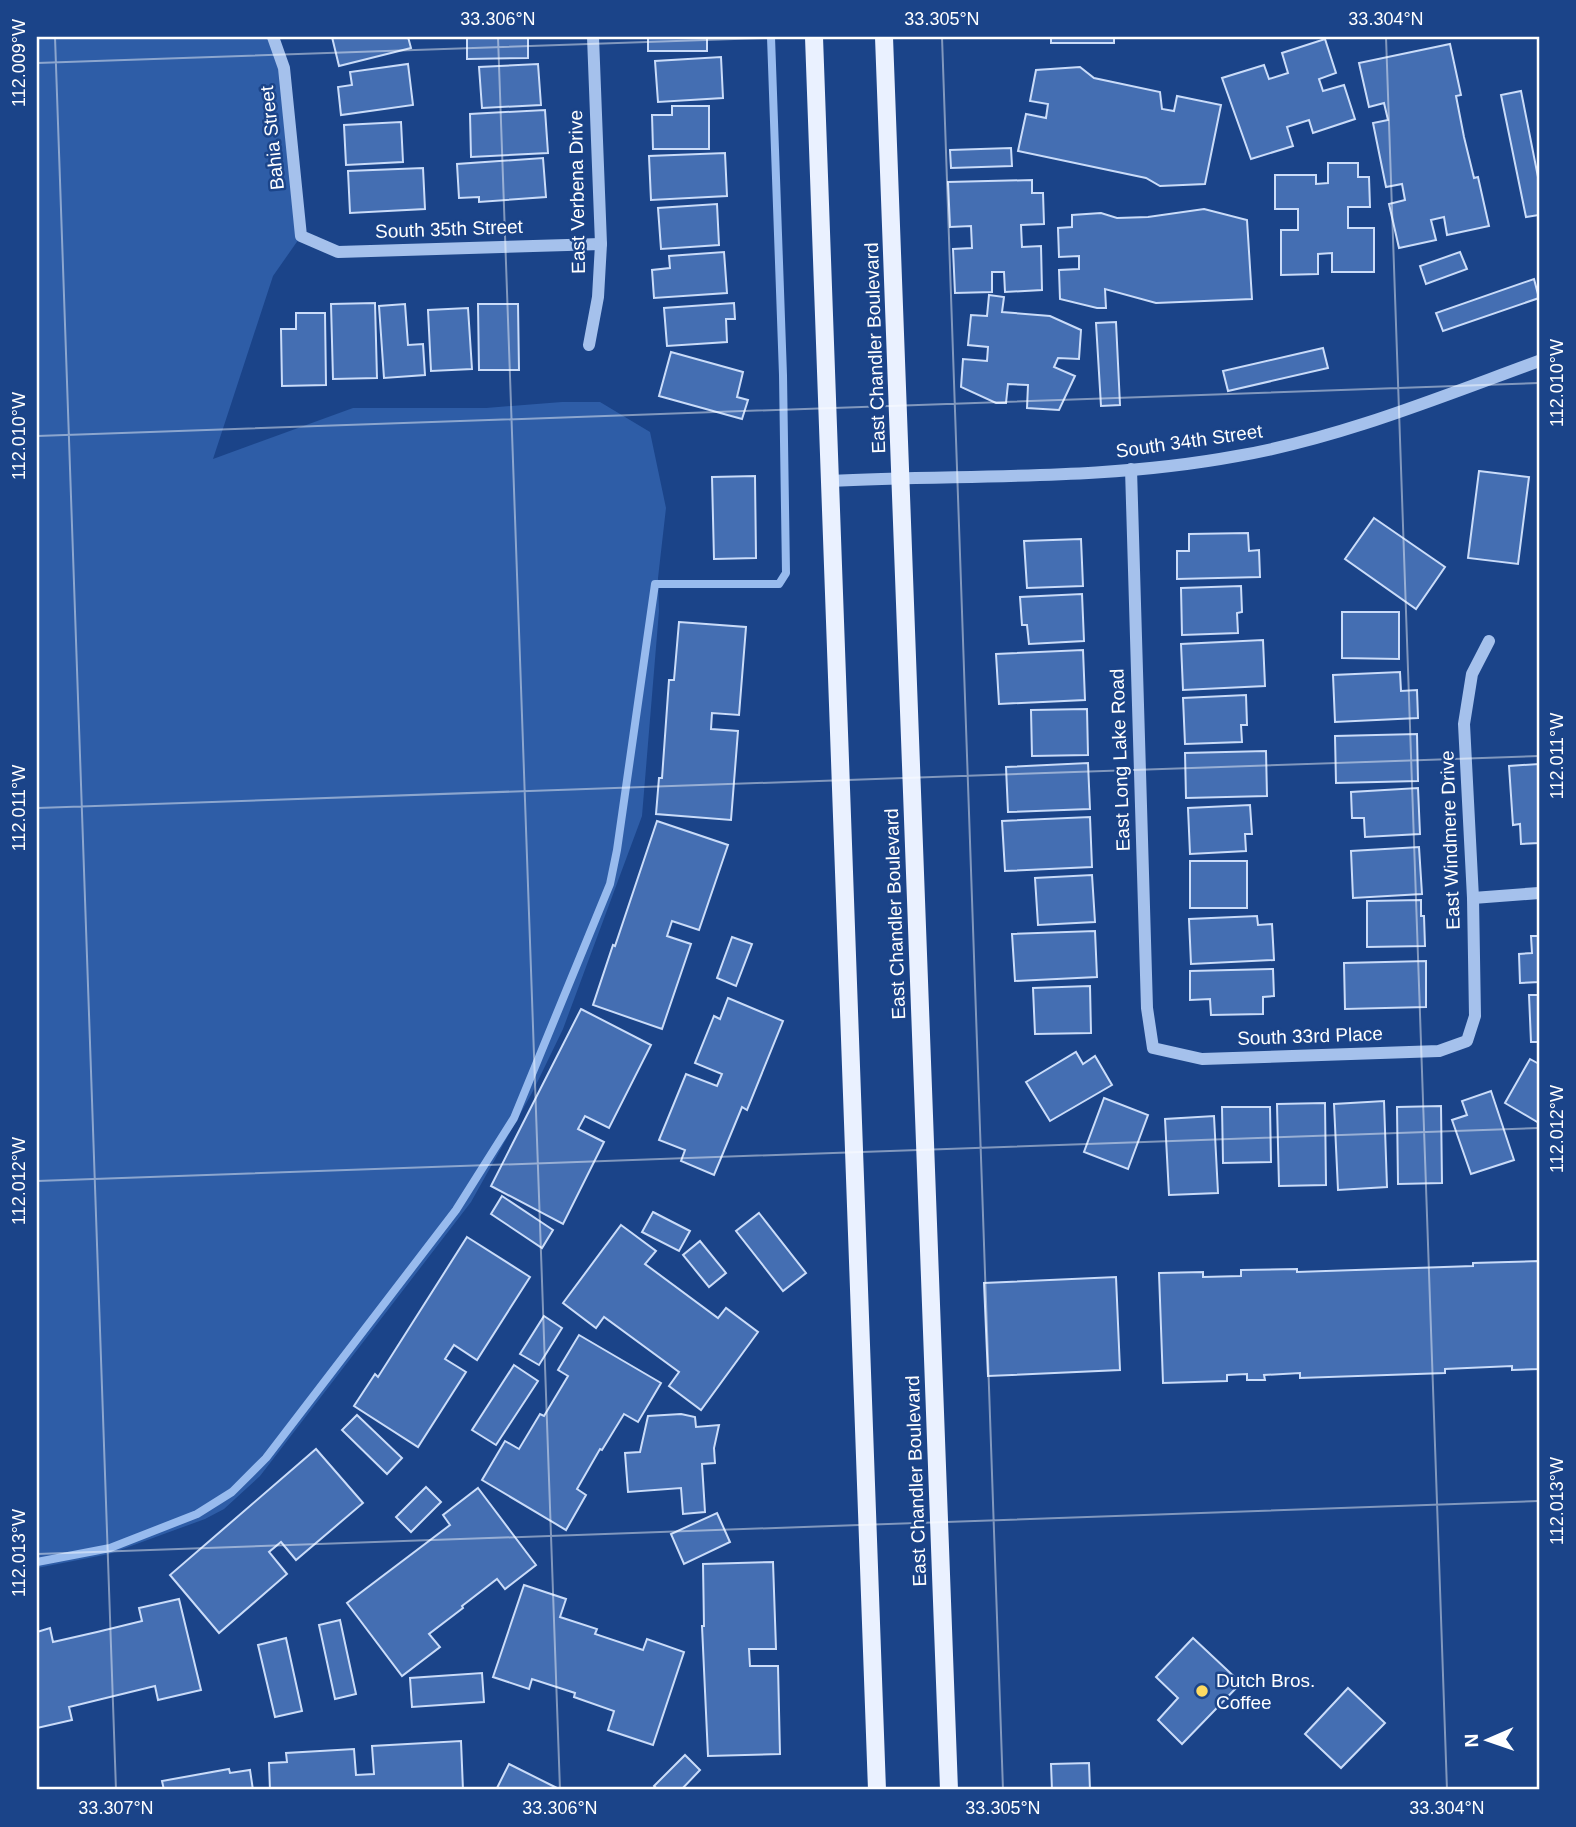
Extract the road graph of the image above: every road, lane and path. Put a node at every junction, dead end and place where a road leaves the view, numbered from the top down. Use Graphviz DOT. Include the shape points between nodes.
graph roads {
  1 [pos="273,37"];
  2 [pos="593,37"];
  3 [pos="814,37"];
  4 [pos="884,37"];
  5 [pos="301,236"];
  6 [pos="601,244"];
  7 [pos="589,345"];
  8 [pos="1539,360"];
  9 [pos="1131,470"];
  10 [pos="901,478"];
  11 [pos="830,481"];
  12 [pos="1489,641"];
  13 [pos="1539,893"];
  14 [pos="1473,898"];
  15 [pos="1468,1041"];
  16 [pos="1153,1048"];
  17 [pos="877,1790"];
  18 [pos="949,1790"];
  1 -- 5 [label="street, Bahia Street" via="284,68"];
  2 -- 6 [label="street, East Verbena Drive"];
  3 -- 11 [label="main road"];
  4 -- 10 [label="main road, East Chandler Boulevard"];
  5 -- 6 [label="street, South 35th Street" via="338,252"];
  6 -- 7 [label="street, East Verbena Drive"];
  8 -- 9 [label="street, South 34th Street" via="1316,439 1223,459"];
  9 -- 10 [label="street, South 34th Street"];
  9 -- 16 [label="street, East Long Lake Road" via="1147,1008"];
  10 -- 11 [label="street, South 34th Street"];
  10 -- 18 [label="main road, East Chandler Boulevard"];
  11 -- 17 [label="main road"];
  12 -- 14 [label="street, East Windmere Drive" via="1472,674 1464,724"];
  13 -- 14 [label="street"];
  14 -- 15 [label="street, East Windmere Drive" via="1475,1016"];
  15 -- 16 [label="street, South 33rd Place" via="1439,1051 1202,1059"];
}
